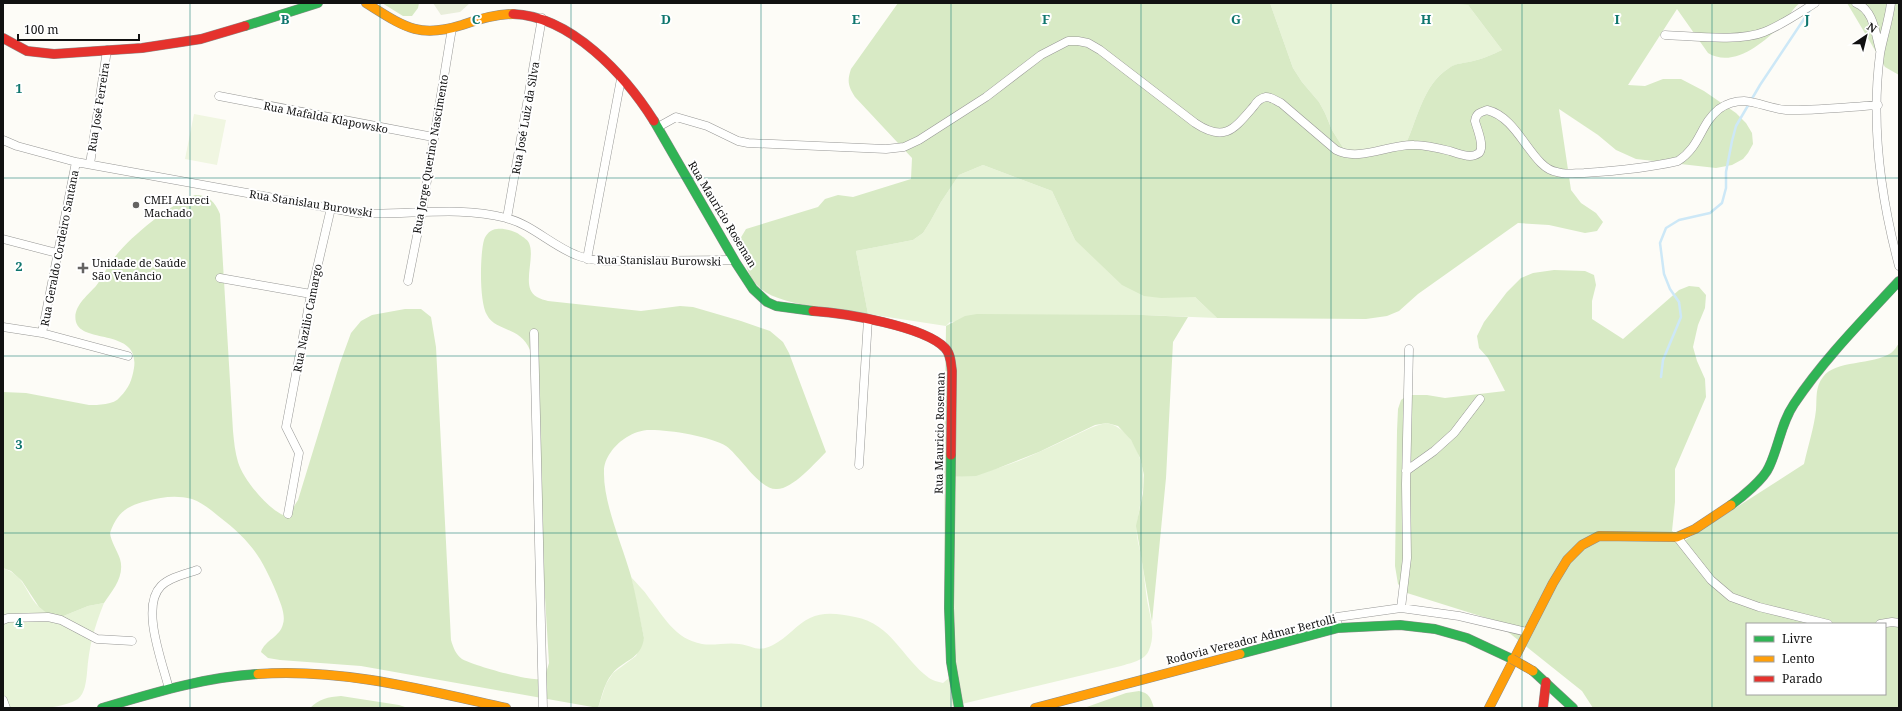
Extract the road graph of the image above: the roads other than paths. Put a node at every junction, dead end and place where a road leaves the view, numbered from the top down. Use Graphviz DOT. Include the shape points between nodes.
graph roads {
  1 [pos="318,3"];
  2 [pos="366,3"];
  3 [pos="1815,3"];
  4 [pos="1856,3"];
  5 [pos="1891,3"];
  6 [pos="542,18"];
  7 [pos="452,28"];
  8 [pos="1665,35"];
  9 [pos="3,38"];
  10 [pos="107,50"];
  11 [pos="1880,53"];
  12 [pos="621,78"];
  13 [pos="219,96"];
  14 [pos="1878,105"];
  15 [pos="658,127"];
  16 [pos="433,137"];
  17 [pos="3,140"];
  18 [pos="76,162"];
  19 [pos="90,164"];
  20 [pos="331,208"];
  21 [pos="422,211"];
  22 [pos="507,218"];
  23 [pos="3,239"];
  24 [pos="57,253"];
  25 [pos="587,259"];
  26 [pos="734,260"];
  27 [pos="1899,266"];
  28 [pos="220,278"];
  29 [pos="408,281"];
  30 [pos="1899,281"];
  31 [pos="311,294"];
  32 [pos="868,319"];
  33 [pos="3,327"];
  34 [pos="42,333"];
  35 [pos="534,333"];
  36 [pos="1409,349"];
  37 [pos="128,356"];
  38 [pos="1480,399"];
  39 [pos="859,465"];
  40 [pos="1406,471"];
  41 [pos="288,514"];
  42 [pos="1677,537"];
  43 [pos="197,570"];
  44 [pos="1401,608"];
  45 [pos="3,620"];
  46 [pos="1824,623"];
  47 [pos="1886,623"];
  48 [pos="1899,623"];
  49 [pos="1338,628"];
  50 [pos="1527,632"];
  51 [pos="132,641"];
  52 [pos="1546,682"];
  53 [pos="169,689"];
  54 [pos="3,700"];
  55 [pos="1571,707"];
  56 [pos="6,708"];
  57 [pos="102,708"];
  58 [pos="506,708"];
  59 [pos="543,708"];
  60 [pos="959,708"];
  61 [pos="1035,708"];
  62 [pos="1489,708"];
  63 [pos="1543,708"];
  1 -- 10 [label="main road" via="201,39 142,48"];
  2 -- 7 [label="main road, Rua Mauricio Roseman" via="416,30 434,32"];
  3 -- 8 [label="street" via="1763,33 1748,36"];
  4 -- 11 [label="street" via="1865,8 1872,20"];
  5 -- 11 [label="street"];
  6 -- 7 [label="main road, Rua Mauricio Roseman" via="526,14 489,16"];
  6 -- 12 [label="main road, Rua Mauricio Roseman" via="571,32"];
  6 -- 22 [label="street, Rua José Luiz da Silva"];
  7 -- 16 [label="street, Rua Jorge Querino Nascimento"];
  9 -- 10 [label="main road" via="27,51 54,54"];
  10 -- 19 [label="street, Rua José Ferreira"];
  11 -- 14 [label="street"];
  12 -- 15 [label="main road, Rua Mauricio Roseman"];
  12 -- 25 [label="street"];
  13 -- 16 [label="street, Rua Mafalda Klapowsko"];
  14 -- 15 [label="street" via="1784,110 1744,101 1731,102 1709,119 1688,155 1678,161 1602,172 1566,174 1548,168 1516,132 1499,116 1487,110 1475,117 1481,146 1475,156 1415,145 1398,145 1354,155 1344,154 1281,103 1265,97 1258,100 1235,128 1218,134 1205,130 1195,123 1100,50 1078,40 1068,41 1041,55 986,97 919,140 904,146 886,149 748,143 707,126 676,117"];
  14 -- 27 [label="street" via="1879,164"];
  15 -- 26 [label="main road, Rua Mauricio Roseman"];
  16 -- 21 [label="street, Rua Jorge Querino Nascimento"];
  17 -- 18 [label="street, Rua Stanislau Burowski"];
  18 -- 19 [label="street, Rua Stanislau Burowski"];
  18 -- 24 [label="street, Rua Geraldo Cordeiro Santana"];
  19 -- 20 [label="street, Rua Stanislau Burowski"];
  20 -- 21 [label="street, Rua Stanislau Burowski" via="381,214"];
  20 -- 31 [label="street, Rua Nazilio Camargo"];
  21 -- 22 [label="street, Rua Stanislau Burowski" via="447,211"];
  21 -- 29 [label="street, Rua Jorge Querino Nascimento"];
  22 -- 25 [label="street, Rua Stanislau Burowski"];
  23 -- 24 [label="street"];
  24 -- 34 [label="street, Rua Geraldo Cordeiro Santana"];
  25 -- 26 [label="street, Rua Stanislau Burowski"];
  26 -- 32 [label="main road, Rua Mauricio Roseman" via="759,296 770,304 785,308 843,313"];
  28 -- 31 [label="street"];
  30 -- 42 [label="main road" via="1833,352 1793,405 1782,427 1769,468 1759,481 1714,518"];
  31 -- 41 [label="street, Rua Nazilio Camargo" via="286,427 299,453"];
  32 -- 39 [label="street"];
  32 -- 60 [label="main road, Rua Mauricio Roseman" via="931,338 946,349 951,359 949,608 951,662"];
  33 -- 34 [label="street"];
  34 -- 37 [label="street"];
  35 -- 59 [label="street"];
  36 -- 40 [label="street"];
  38 -- 40 [label="street" via="1454,434"];
  40 -- 44 [label="street" via="1408,558"];
  42 -- 46 [label="street" via="1711,580 1731,597 1759,607"];
  42 -- 50 [label="main road" via="1599,536 1582,545 1560,572"];
  43 -- 53 [label="street" via="161,585 154,594 151,608 154,632"];
  44 -- 49 [label="street" via="1337,617"];
  44 -- 50 [label="street" via="1459,616"];
  45 -- 51 [label="street" via="48,617 61,620 97,639"];
  47 -- 48 [label="street"];
  49 -- 52 [label="main road, Rodovia Vereador Admar Bertolli, bridge" via="1400,624 1435,629 1467,638 1501,652"];
  49 -- 61 [label="main road, Rodovia Vereador Admar Bertolli"];
  50 -- 62 [label="main road"];
  52 -- 55 [label="main road, Rodovia Vereador Admar Bertolli"];
  52 -- 63 [label="main road"];
  53 -- 57 [label="main road"];
  53 -- 58 [label="main road" via="240,675 320,675 371,680"];
  54 -- 56 [label="street"];
}
